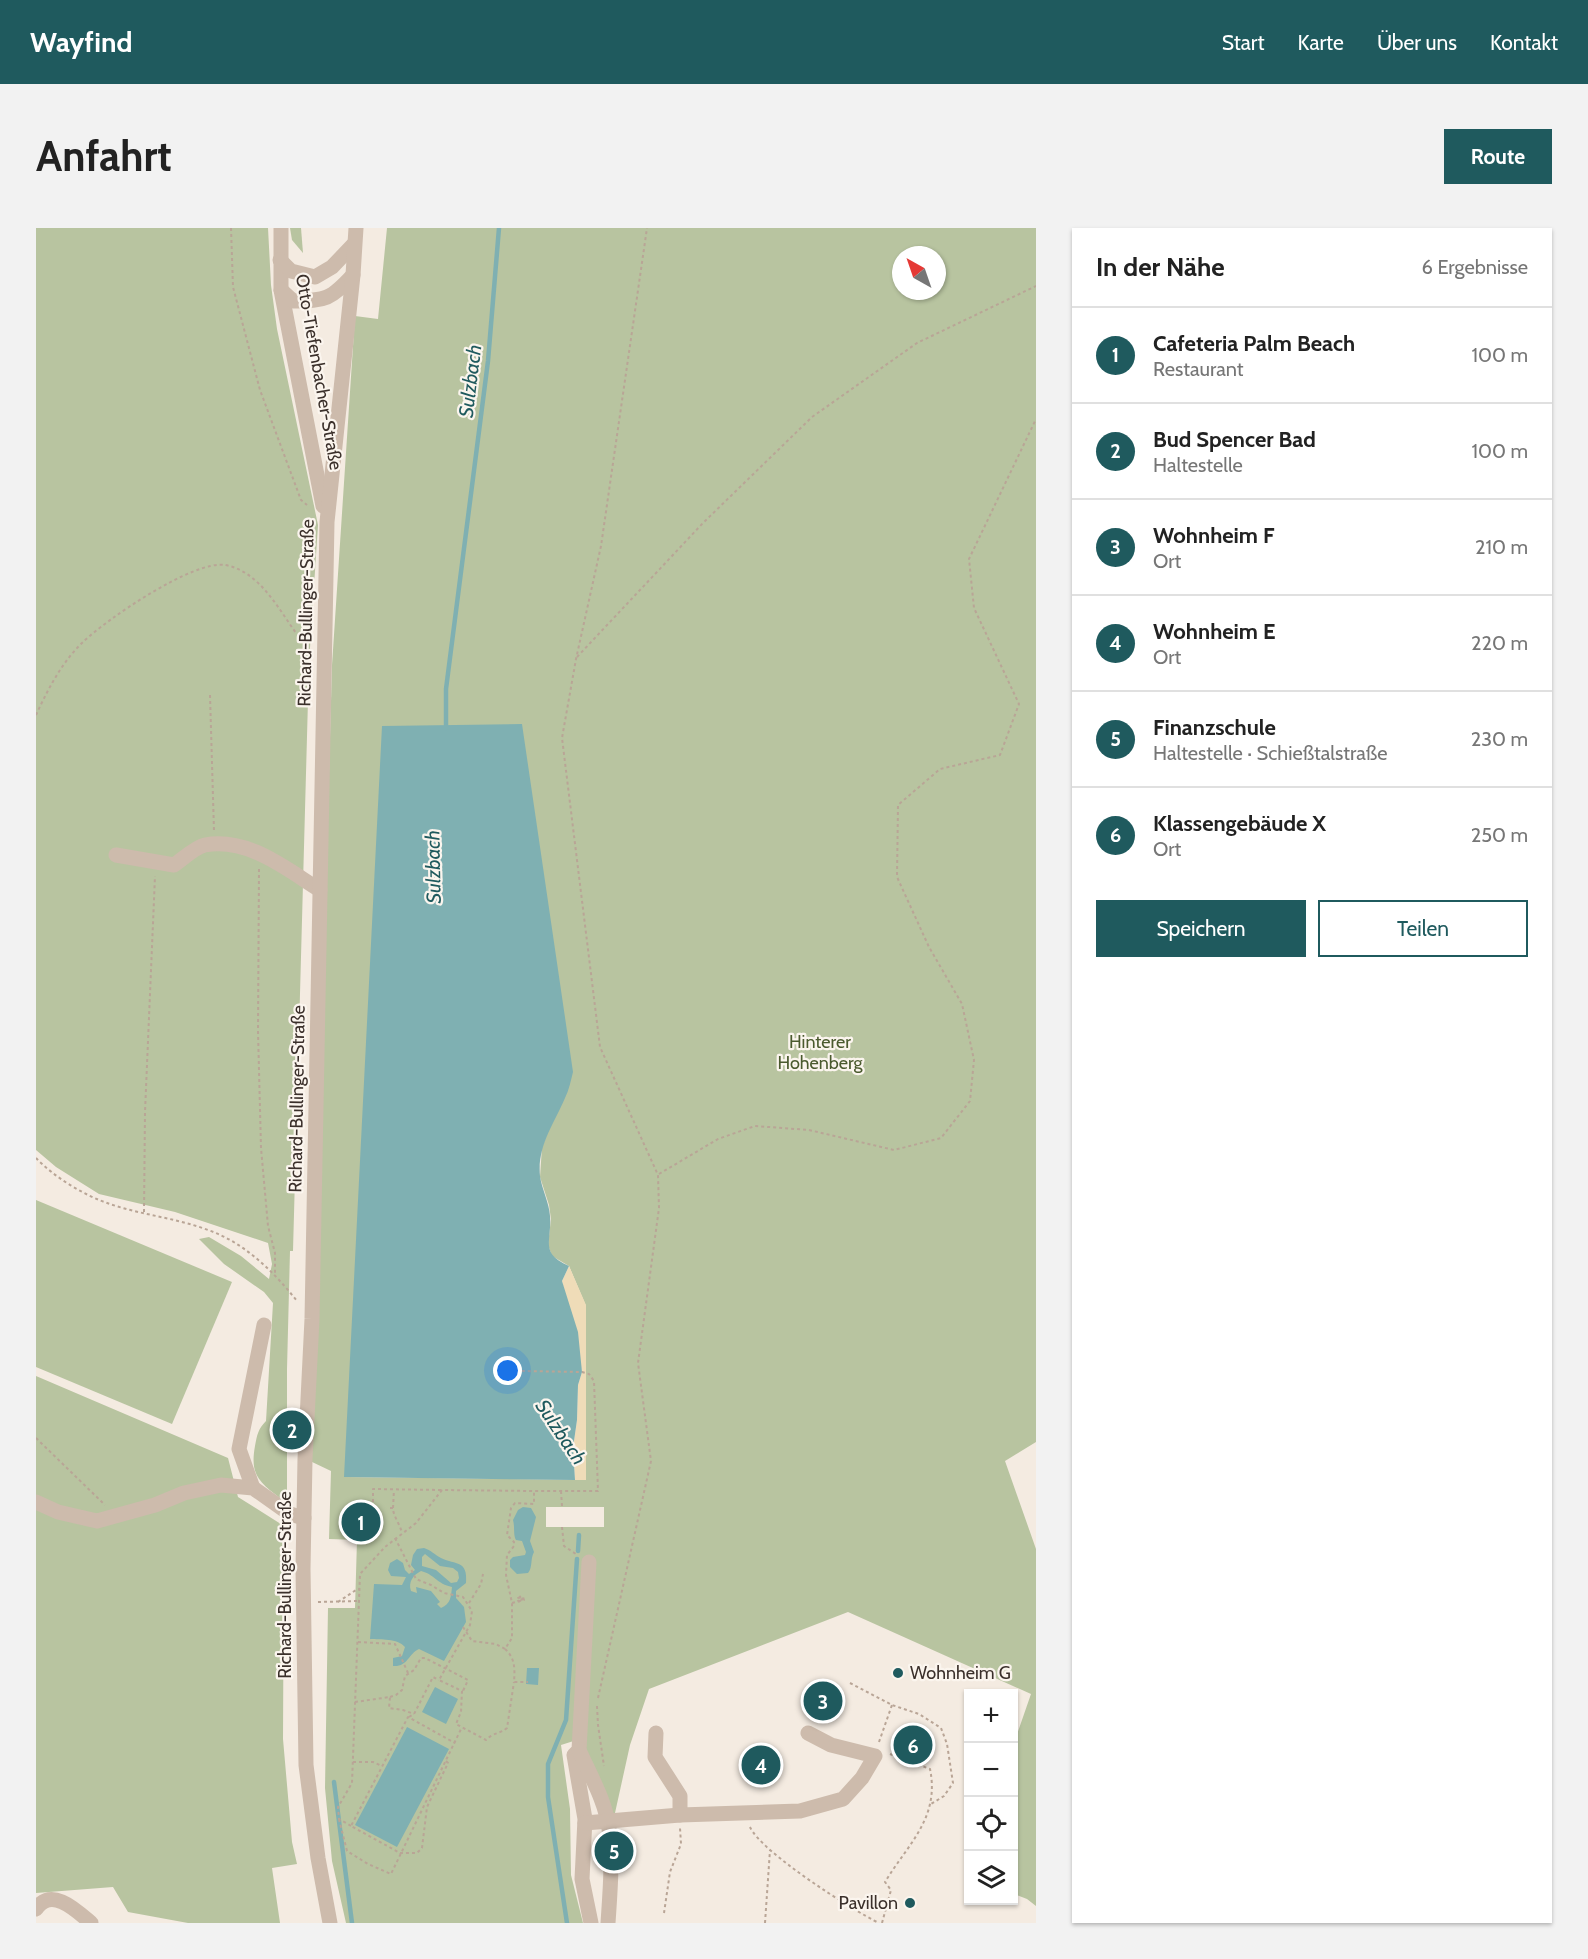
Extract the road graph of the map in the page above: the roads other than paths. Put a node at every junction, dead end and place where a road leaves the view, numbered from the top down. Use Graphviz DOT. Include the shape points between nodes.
graph roads {
  1 [pos="282,228"];
  2 [pos="356,228"];
  3 [pos="354,244"];
  4 [pos="280,260"];
  5 [pos="353,275"];
  6 [pos="281,290"];
  7 [pos="327,522"];
  8 [pos="116,855"];
  9 [pos="320,890"];
  10 [pos="264,1325"];
  11 [pos="253,1488"];
  12 [pos="36,1502"];
  13 [pos="304,1518"];
  14 [pos="589,1562"];
  15 [pos="656,1733"];
  16 [pos="808,1733"];
  17 [pos="579,1750"];
  18 [pos="680,1815"];
  19 [pos="607,1821"];
  20 [pos="585,1824"];
  21 [pos="36,1909"];
  22 [pos="91,1923"];
  23 [pos="330,1923"];
  24 [pos="591,1923"];
  25 [pos="608,1923"];
  1 -- 4 [label="street, Otto-Tiefenbacher-Straße"];
  2 -- 3 [label="street, Richard-Bullinger-Straße"];
  3 -- 4 [label="street" via="332,267 315,277 291,270"];
  3 -- 5 [label="street, Richard-Bullinger-Straße"];
  4 -- 6 [label="street, Otto-Tiefenbacher-Straße"];
  5 -- 6 [label="street" via="336,294 314,301 293,301"];
  5 -- 7 [label="street, Richard-Bullinger-Straße"];
  6 -- 7 [label="street, Otto-Tiefenbacher-Straße"];
  7 -- 9 [label="street, Richard-Bullinger-Straße"];
  8 -- 9 [label="street" via="174,865 204,845 232,845 259,854"];
  9 -- 13 [label="street, Richard-Bullinger-Straße"];
  10 -- 11 [label="street" via="239,1449"];
  11 -- 12 [label="street" via="221,1485 97,1521 58,1512"];
  11 -- 13 [label="street" via="290,1514"];
  13 -- 23 [label="street, Richard-Bullinger-Straße" via="306,1765"];
  14 -- 17 [label="street"];
  15 -- 18 [label="street" via="655,1757 680,1796"];
  16 -- 18 [label="street" via="831,1745 874,1756 862,1778 843,1799 800,1811"];
  17 -- 19 [label="street"];
  17 -- 20 [label="street" via="574,1755"];
  18 -- 19 [label="street"];
  19 -- 20 [label="street"];
  19 -- 25 [label="street"];
  20 -- 24 [label="street" via="582,1879"];
  21 -- 22 [label="street" via="51,1899 66,1902"];
}
